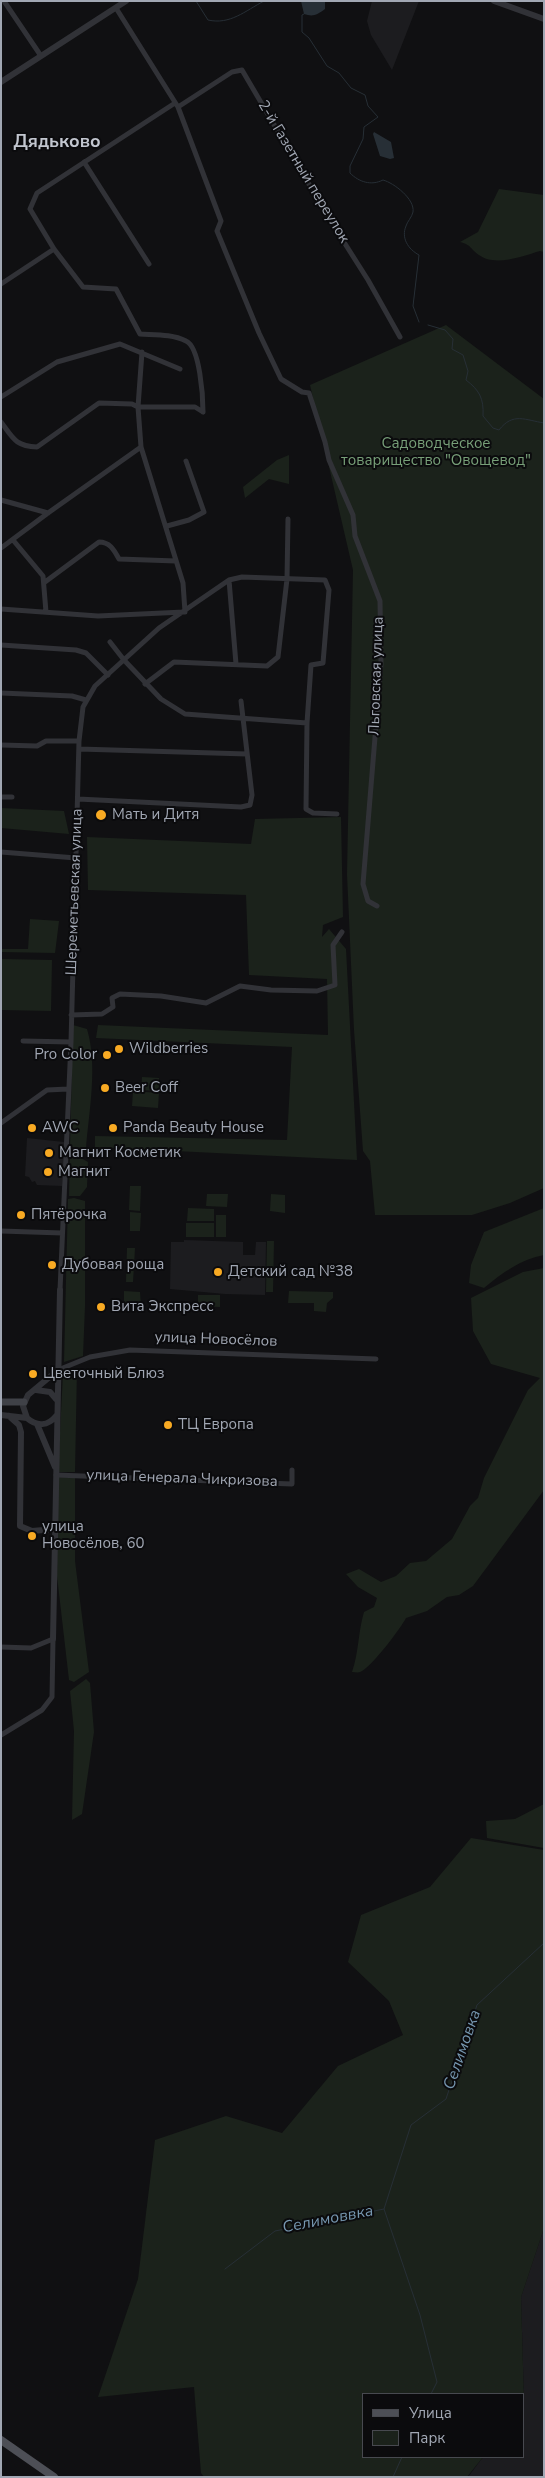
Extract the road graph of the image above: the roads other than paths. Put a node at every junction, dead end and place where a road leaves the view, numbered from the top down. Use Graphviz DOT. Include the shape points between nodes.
graph roads {
  1 [pos="4,1"];
  2 [pos="126,1"];
  3 [pos="494,1"];
  4 [pos="116,8"];
  5 [pos="544,19"];
  6 [pos="41,56"];
  7 [pos="1,82"];
  8 [pos="177,105"];
  9 [pos="84,162"];
  10 [pos="54,249"];
  11 [pos="149,264"];
  12 [pos="1,284"];
  13 [pos="400,338"];
  14 [pos="142,352"];
  15 [pos="180,369"];
  16 [pos="1,397"];
  17 [pos="138,407"];
  18 [pos="1,422"];
  19 [pos="141,447"];
  20 [pos="186,461"];
  21 [pos="1,500"];
  22 [pos="48,513"];
  23 [pos="288,519"];
  24 [pos="167,526"];
  25 [pos="13,540"];
  26 [pos="1,548"];
  27 [pos="176,561"];
  28 [pos="287,578"];
  29 [pos="229,580"];
  30 [pos="45,582"];
  31 [pos="1,609"];
  32 [pos="46,612"];
  33 [pos="185,612"];
  34 [pos="110,642"];
  35 [pos="1,645"];
  36 [pos="124,660"];
  37 [pos="236,664"];
  38 [pos="108,675"];
  39 [pos="145,684"];
  40 [pos="1,693"];
  41 [pos="86,700"];
  42 [pos="241,702"];
  43 [pos="243,720"];
  44 [pos="307,723"];
  45 [pos="80,741"];
  46 [pos="1,745"];
  47 [pos="79,749"];
  48 [pos="247,754"];
  49 [pos="1,797"];
  50 [pos="12,797"];
  51 [pos="78,799"];
  52 [pos="337,814"];
  53 [pos="1,852"];
  54 [pos="76,858"];
  55 [pos="377,906"];
  56 [pos="342,932"];
  57 [pos="71,1015"];
  58 [pos="23,1041"];
  59 [pos="71,1042"];
  60 [pos="68,1089"];
  61 [pos="1,1123"];
  62 [pos="1,1231"];
  63 [pos="62,1233"];
  64 [pos="60,1290"];
  65 [pos="376,1360"];
  66 [pos="58,1370"];
  67 [pos="35,1390"];
  68 [pos="56,1399"];
  69 [pos="1,1402"];
  70 [pos="24,1402"];
  71 [pos="1,1415"];
  72 [pos="56,1415"];
  73 [pos="9,1416"];
  74 [pos="27,1418"];
  75 [pos="37,1424"];
  76 [pos="21,1432"];
  77 [pos="292,1470"];
  78 [pos="56,1474"];
  79 [pos="55,1529"];
  80 [pos="53,1639"];
  81 [pos="1,1647"];
  82 [pos="1,1735"];
  83 [pos="1,2440"];
  84 [pos="54,2477"];
  1 -- 6 [label="street"];
  2 -- 4 [label="street"];
  3 -- 5 [label="street"];
  4 -- 6 [label="street"];
  4 -- 8 [label="street"];
  6 -- 7 [label="street"];
  8 -- 9 [label="street"];
  8 -- 13 [label="street, 2-й Газетный переулок" via="232,72 242,70"];
  8 -- 55 [label="street, Льговская улица" via="221,221 217,231 259,333 281,379 309,393 329,460 353,515 355,536 380,601 381,664 364,884 368,901"];
  9 -- 10 [label="street" via="37,193 30,209"];
  9 -- 11 [label="street"];
  10 -- 12 [label="street"];
  10 -- 17 [label="street" via="83,287 116,289 140,334 171,336 188,341 193,347 203,412 195,407"];
  14 -- 15 [label="street"];
  14 -- 16 [label="street" via="120,344 57,362"];
  14 -- 17 [label="street"];
  17 -- 18 [label="street" via="99,403 37,447 25,447 16,442"];
  17 -- 19 [label="street"];
  19 -- 22 [label="street"];
  19 -- 24 [label="street"];
  20 -- 24 [label="street" via="204,512"];
  21 -- 22 [label="street"];
  22 -- 25 [label="street"];
  23 -- 28 [label="street"];
  24 -- 27 [label="street"];
  25 -- 26 [label="street"];
  25 -- 30 [label="street"];
  27 -- 30 [label="street" via="119,559 112,546 98,542"];
  27 -- 33 [label="street" via="183,582"];
  28 -- 29 [label="street, Шереметьевская улица" via="242,577"];
  28 -- 37 [label="street" via="278,657 267,666"];
  28 -- 44 [label="street, Шереметьевская улица" via="325,580 329,590 323,664 311,665"];
  29 -- 33 [label="street, Шереметьевская улица"];
  29 -- 37 [label="street"];
  30 -- 32 [label="street"];
  31 -- 32 [label="street"];
  32 -- 33 [label="street" via="98,616"];
  33 -- 36 [label="street, Шереметьевская улица" via="160,628"];
  34 -- 36 [label="street"];
  35 -- 38 [label="street" via="76,650 86,653"];
  36 -- 38 [label="street, Шереметьевская улица"];
  36 -- 39 [label="street"];
  37 -- 39 [label="street" via="174,662"];
  38 -- 41 [label="street, Шереметьевская улица"];
  39 -- 43 [label="street" via="185,714"];
  40 -- 41 [label="street" via="72,696"];
  41 -- 45 [label="street, Шереметьевская улица"];
  42 -- 43 [label="street"];
  43 -- 44 [label="street"];
  43 -- 48 [label="street"];
  44 -- 52 [label="street" via="306,809 313,813"];
  45 -- 46 [label="street" via="46,740 37,746"];
  45 -- 47 [label="street, Шереметьевская улица"];
  47 -- 48 [label="street"];
  47 -- 51 [label="street, Шереметьевская улица"];
  48 -- 51 [label="street" via="252,795 250,805"];
  49 -- 50 [label="street"];
  51 -- 54 [label="street, Шереметьевская улица"];
  53 -- 54 [label="street"];
  54 -- 57 [label="street, Шереметьевская улица"];
  56 -- 57 [label="street" via="333,945 335,985 317,991 240,986 206,1003 120,994 112,998 112,1007 102,1014"];
  57 -- 59 [label="street, Шереметьевская улица"];
  58 -- 59 [label="street"];
  59 -- 60 [label="street, Шереметьевская улица"];
  60 -- 61 [label="street" via="47,1090"];
  60 -- 63 [label="street, Шереметьевская улица"];
  62 -- 63 [label="street"];
  63 -- 64 [label="street, Шереметьевская улица"];
  64 -- 66 [label="street, Шереметьевская улица"];
  65 -- 66 [label="street, улица Новосёлов" via="130,1350 90,1357"];
  66 -- 67 [label="street"];
  66 -- 68 [label="street, Шереметьевская улица"];
  67 -- 68 [label="street" via="50,1392"];
  67 -- 70 [label="street"];
  68 -- 72 [label="street"];
  69 -- 70 [label="main road"];
  70 -- 74 [label="street"];
  71 -- 73 [label="street"];
  72 -- 75 [label="street" via="48,1423"];
  72 -- 78 [label="street"];
  73 -- 74 [label="street"];
  73 -- 76 [label="street"];
  74 -- 75 [label="street"];
  74 -- 76 [label="street"];
  75 -- 78 [label="street"];
  76 -- 79 [label="street" via="20,1526 32,1531"];
  77 -- 78 [label="street, улица Генерала Чикризова" via="292,1484"];
  78 -- 79 [label="street"];
  79 -- 80 [label="street"];
  80 -- 81 [label="street" via="31,1648"];
  80 -- 82 [label="street" via="52,1697 42,1710"];
  83 -- 84 [label="main road"];
}
